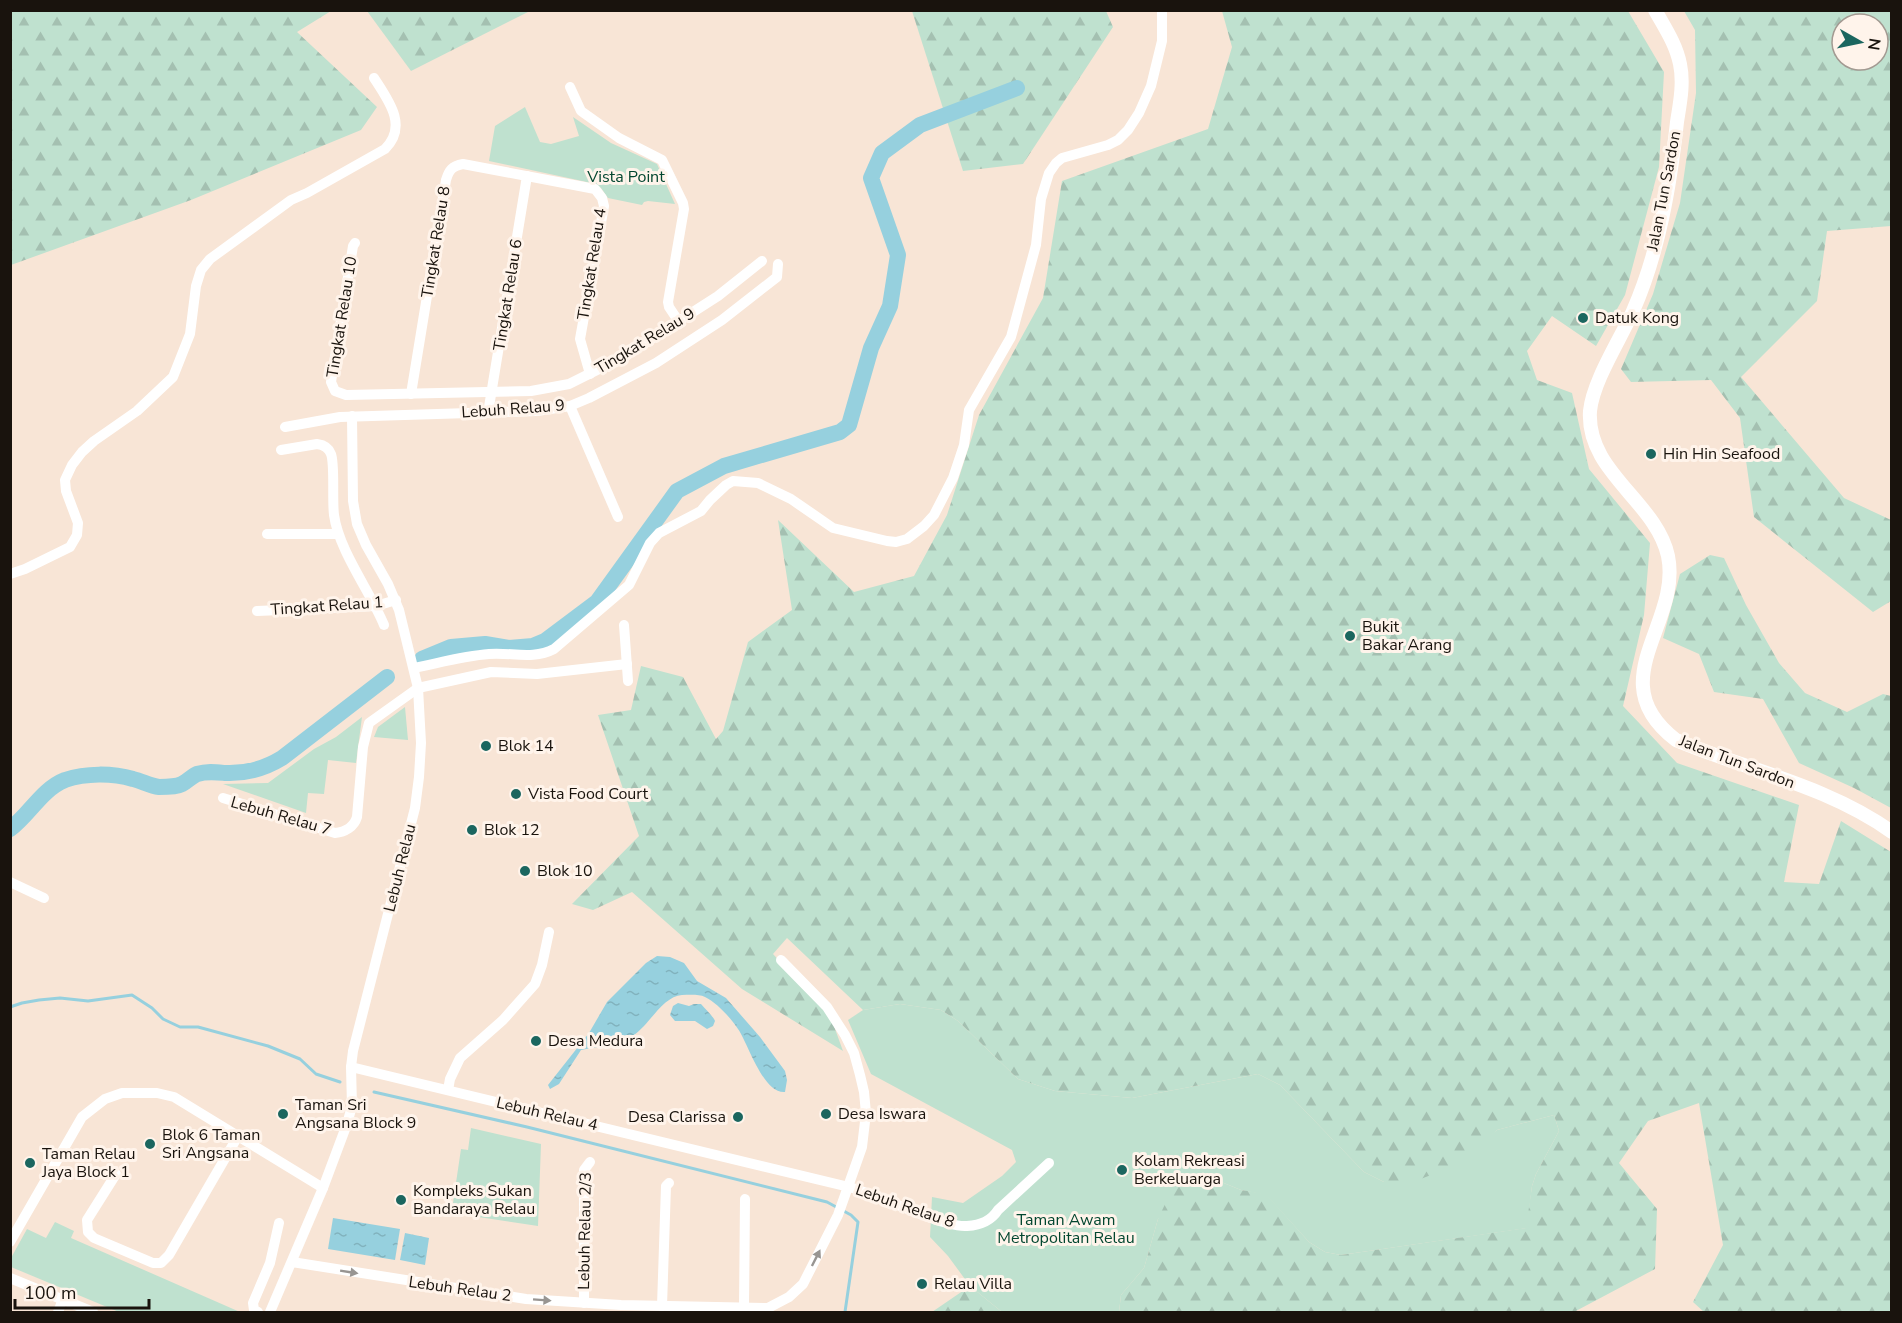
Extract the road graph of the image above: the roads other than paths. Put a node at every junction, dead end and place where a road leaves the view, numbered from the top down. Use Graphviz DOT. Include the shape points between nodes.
graph roads {
  1 [pos="1162,10"];
  2 [pos="1655,10"];
  3 [pos="374,78"];
  4 [pos="570,87"];
  5 [pos="527,176"];
  6 [pos="355,243"];
  7 [pos="762,261"];
  8 [pos="778,264"];
  9 [pos="679,322"];
  10 [pos="590,374"];
  11 [pos="335,391"];
  12 [pos="492,392"];
  13 [pos="411,394"];
  14 [pos="570,406"];
  15 [pos="488,413"];
  16 [pos="352,416"];
  17 [pos="285,427"];
  18 [pos="281,450"];
  19 [pos="618,517"];
  20 [pos="267,534"];
  21 [pos="338,534"];
  22 [pos="10,574"];
  23 [pos="396,600"];
  24 [pos="376,606"];
  25 [pos="257,611"];
  26 [pos="384,625"];
  27 [pos="624,625"];
  28 [pos="627,664"];
  29 [pos="414,668"];
  30 [pos="628,681"];
  31 [pos="418,688"];
  32 [pos="223,798"];
  33 [pos="1892,832"];
  34 [pos="10,882"];
  35 [pos="44,898"];
  36 [pos="549,932"];
  37 [pos="782,960"];
  38 [pos="351,1067"];
  39 [pos="448,1090"];
  40 [pos="238,1136"];
  41 [pos="590,1162"];
  42 [pos="1049,1163"];
  43 [pos="116,1174"];
  44 [pos="669,1183"];
  45 [pos="849,1187"];
  46 [pos="323,1188"];
  47 [pos="745,1199"];
  48 [pos="279,1223"];
  49 [pos="10,1242"];
  50 [pos="292,1262"];
  51 [pos="10,1278"];
  52 [pos="63,1299"];
  53 [pos="584,1303"];
  54 [pos="663,1306"];
  55 [pos="744,1308"];
  56 [pos="58,1312"];
  57 [pos="93,1312"];
  58 [pos="258,1312"];
  59 [pos="270,1312"];
  1 -- 29 [label="street" via="1162,41 1151,86 1128,130 1108,145 1062,158 1049,173 1041,200 1036,245 1011,337 969,410 964,445 953,478 924,526 907,539 887,541 833,528 791,499 758,483 733,482 701,511 659,533 629,585 554,649 534,655 493,653"];
  2 -- 33 [label="main road, Jalan Tun Sardon" via="1673,40 1680,63 1682,81 1675,142 1652,258 1597,388 1590,424 1596,446 1655,527 1668,557 1665,602 1645,661 1646,703 1664,731 1676,740 1802,786"];
  3 -- 22 [label="street" via="390,103 396,131 393,141 291,200 210,259 201,270 190,334 173,377 137,411 94,441 72,465 65,480 78,523 77,535 70,546"];
  4 -- 9 [label="street" via="581,111 619,138 662,160 683,203 668,302"];
  5 -- 10 [label="street, Tingkat Relau 4" via="595,189 602,198 604,206 580,339"];
  5 -- 12 [label="street, Tingkat Relau 6"];
  5 -- 13 [label="street, Tingkat Relau 8" via="463,164 449,170"];
  6 -- 11 [label="street, Tingkat Relau 10" via="331,382"];
  7 -- 9 [label="street, Tingkat Relau 9"];
  8 -- 14 [label="street, Lebuh Relau 9" via="777,277 722,320 656,363"];
  9 -- 10 [label="street, Tingkat Relau 9"];
  10 -- 12 [label="street, Tingkat Relau 9" via="568,384 531,391"];
  11 -- 13 [label="street, Tingkat Relau 9" via="346,395"];
  12 -- 13 [label="street, Tingkat Relau 9"];
  12 -- 15 [label="street, Tingkat Relau 6"];
  14 -- 15 [label="street, Lebuh Relau 9"];
  14 -- 19 [label="street"];
  15 -- 16 [label="street, Lebuh Relau 9"];
  16 -- 17 [label="street, Lebuh Relau 9"];
  16 -- 23 [label="street, Lebuh Relau" via="357,524"];
  18 -- 21 [label="street" via="318,444 327,448 332,456"];
  20 -- 21 [label="street"];
  21 -- 24 [label="street"];
  23 -- 24 [label="street, Tingkat Relau 1"];
  23 -- 29 [label="street, Lebuh Relau"];
  24 -- 25 [label="street, Tingkat Relau 1"];
  24 -- 26 [label="street"];
  27 -- 28 [label="street"];
  28 -- 30 [label="street"];
  28 -- 31 [label="street" via="537,674 491,672"];
  29 -- 31 [label="street, Lebuh Relau"];
  31 -- 32 [label="street, Lebuh Relau 7" via="369,723 357,817 343,832 335,833"];
  31 -- 38 [label="street, Lebuh Relau" via="421,743 415,808 356,1034"];
  34 -- 35 [label="street"];
  36 -- 39 [label="street" via="535,984 460,1059"];
  37 -- 45 [label="street, Lebuh Relau 8" via="827,1007 854,1053 866,1113 862,1147"];
  38 -- 39 [label="street, Lebuh Relau 4"];
  38 -- 46 [label="street, Lebuh Relau" via="352,1106"];
  39 -- 45 [label="street, Lebuh Relau 4"];
  40 -- 43 [label="street" via="170,1255 161,1263 93,1238 88,1232 87,1220"];
  40 -- 46 [label="street"];
  40 -- 49 [label="street" via="166,1094 130,1092 105,1099 82,1117"];
  41 -- 53 [label="street, Lebuh Relau 2/3" via="584,1170"];
  42 -- 45 [label="street, Lebuh Relau 8" via="993,1218 966,1226 927,1217"];
  44 -- 54 [label="street"];
  55 -- 45 [label="street, Lebuh Relau 2, one-way" via="768,1308 803,1284"];
  46 -- 50 [label="street, Lebuh Relau"];
  47 -- 55 [label="street"];
  48 -- 58 [label="street" via="270,1263 253,1303"];
  50 -- 53 [label="street, Lebuh Relau 2, one-way" via="526,1299"];
  50 -- 59 [label="street, Lebuh Relau"];
  51 -- 52 [label="street"];
  52 -- 56 [label="street"];
  52 -- 57 [label="street"];
  53 -- 54 [label="street, Lebuh Relau 2"];
  54 -- 55 [label="street, Lebuh Relau 2"];
}
